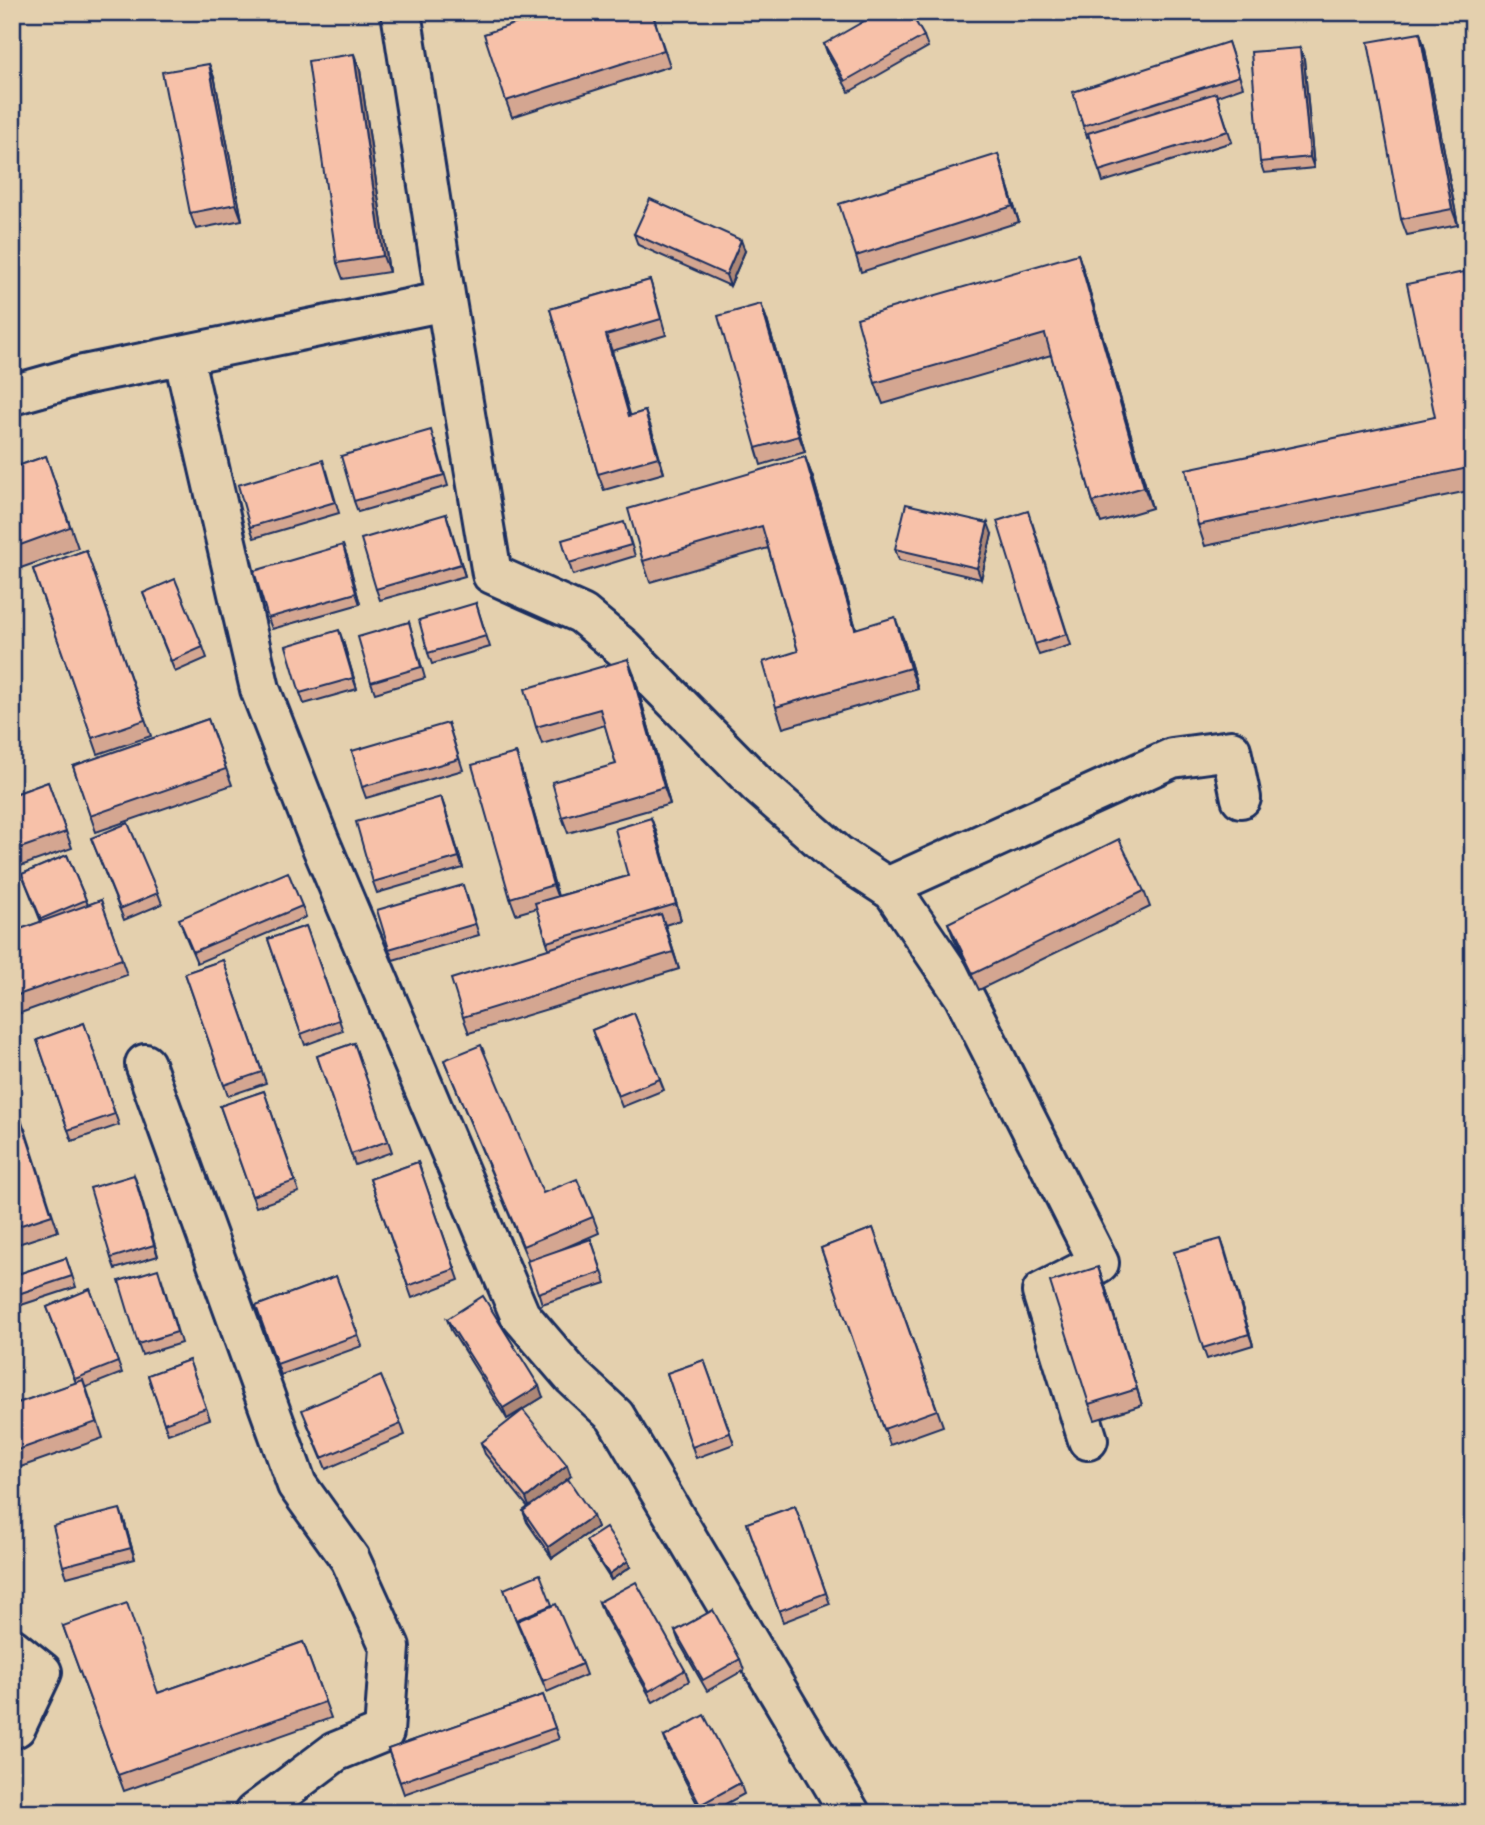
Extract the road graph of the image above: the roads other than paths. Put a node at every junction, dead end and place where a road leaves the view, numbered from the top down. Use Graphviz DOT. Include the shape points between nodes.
graph roads {
  1 [pos="401,12"];
  2 [pos="446,301"];
  3 [pos="183,355"];
  4 [pos="12,395"];
  5 [pos="1241,798"];
  6 [pos="887,887"];
  7 [pos="145,1064"];
  8 [pos="1088,1440"];
  9 [pos="12,1648"];
  10 [pos="12,1729"];
  11 [pos="254,1813"];
  12 [pos="850,1813"];
  1 -- 2 [label="street"];
  2 -- 3 [label="street"];
  2 -- 6 [label="street" via="492,574 582,614 623,648 758,785 838,855"];
  3 -- 4 [label="street"];
  3 -- 12 [label="street" via="260,689 520,1315 573,1377 615,1416"];
  5 -- 6 [label="street" via="1231,750 1172,758"];
  6 -- 8 [label="street" via="964,996 1099,1263 1042,1292"];
  7 -- 11 [label="street" via="297,1485 350,1559 390,1647 384,1732 335,1752"];
  9 -- 10 [label="street" via="41,1672"];
}
